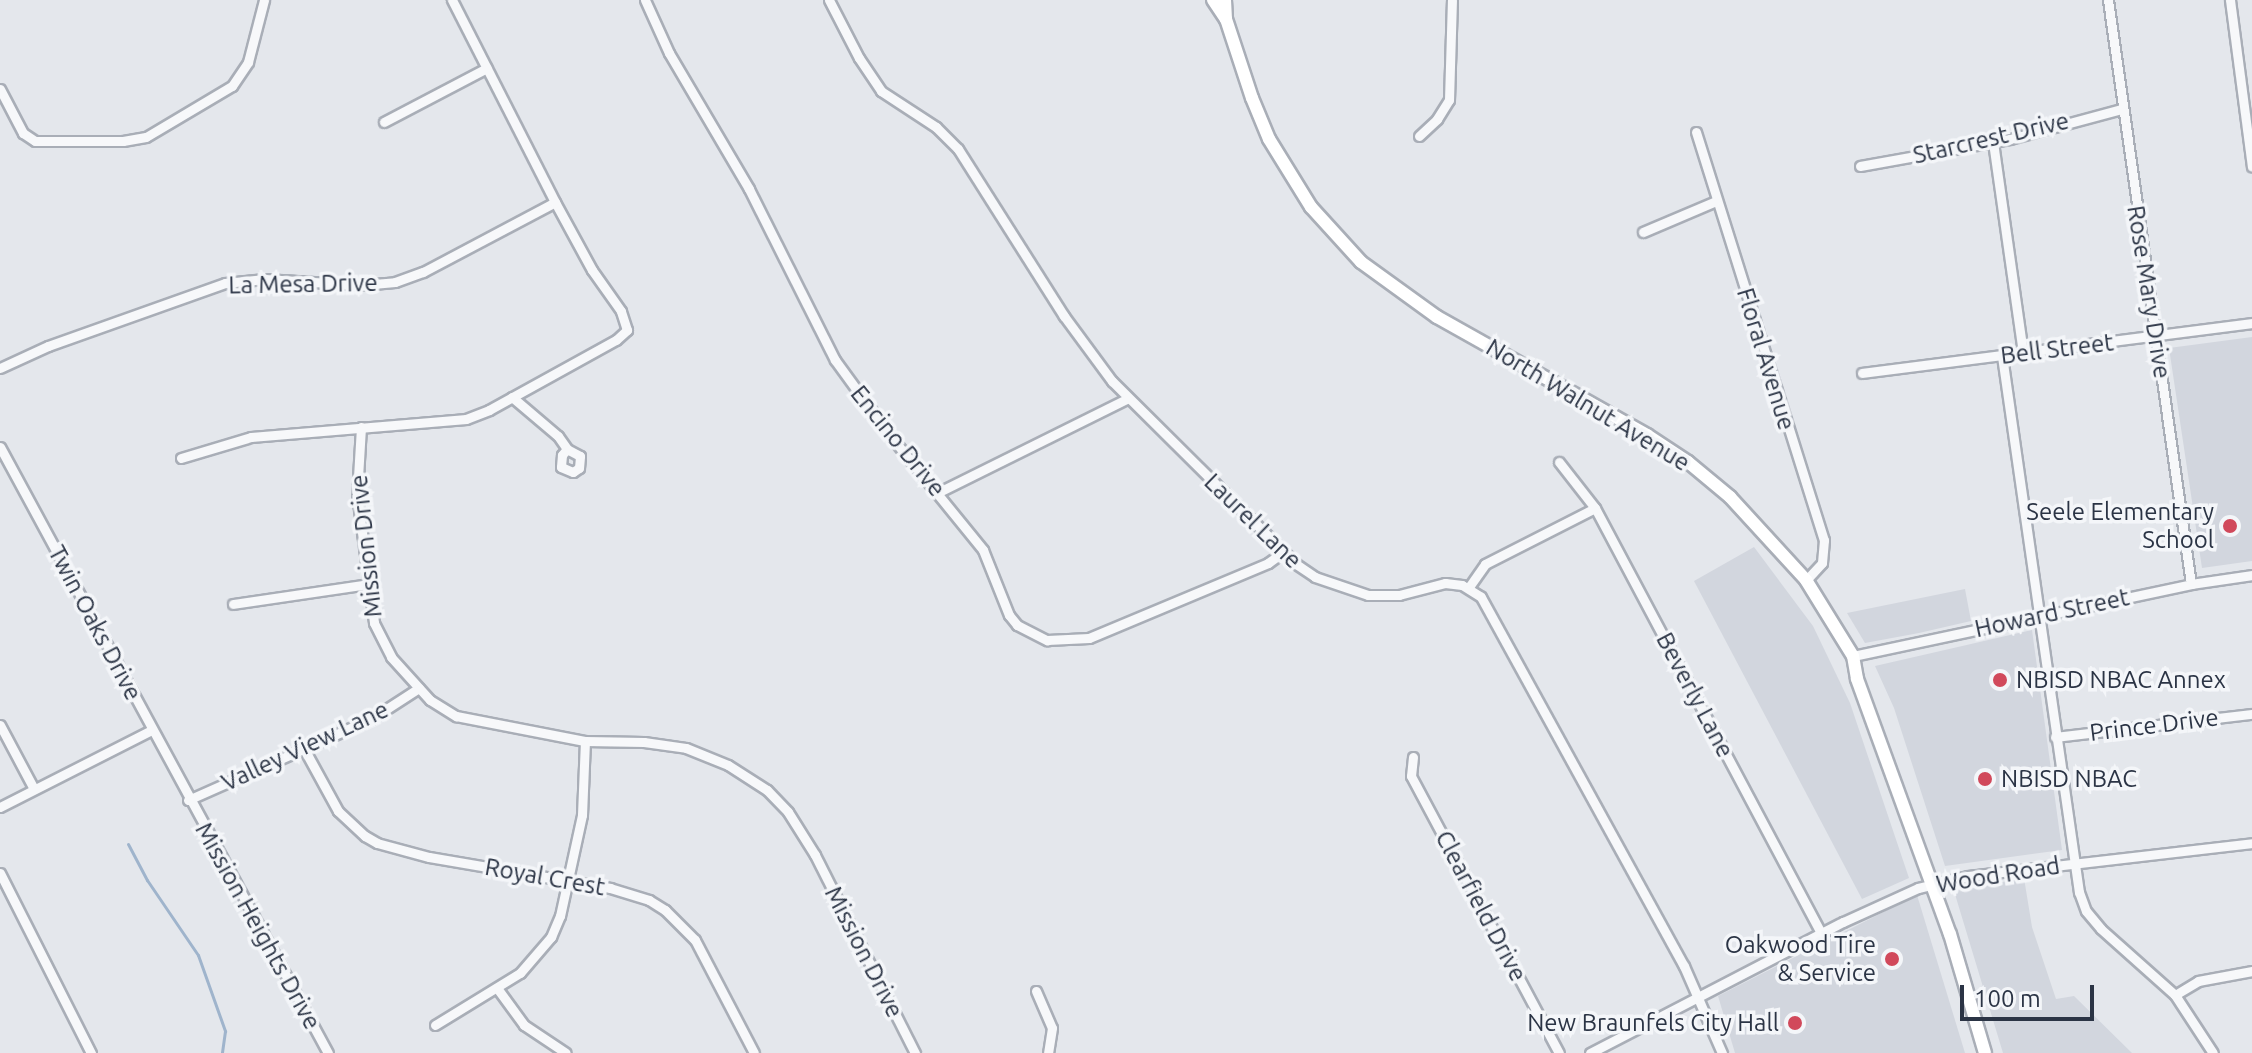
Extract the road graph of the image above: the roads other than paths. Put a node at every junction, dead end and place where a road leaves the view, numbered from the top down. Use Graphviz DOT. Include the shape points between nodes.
graph roads {
  1 [pos="264,0"];
  2 [pos="452,0"];
  3 [pos="645,0"];
  4 [pos="829,0"];
  5 [pos="1213,0"];
  6 [pos="1225,0"];
  7 [pos="1452,0"];
  8 [pos="2108,0"];
  9 [pos="2230,0"];
  10 [pos="1226,19"];
  11 [pos="487,68"];
  12 [pos="0,89"];
  13 [pos="2121,109"];
  14 [pos="384,122"];
  15 [pos="1696,132"];
  16 [pos="1419,136"];
  17 [pos="1993,142"];
  18 [pos="1860,166"];
  19 [pos="2252,167"];
  20 [pos="1716,201"];
  21 [pos="555,202"];
  22 [pos="1643,232"];
  23 [pos="2252,323"];
  24 [pos="2156,336"];
  25 [pos="2023,353"];
  26 [pos="2002,356"];
  27 [pos="0,368"];
  28 [pos="1862,373"];
  29 [pos="512,397"];
  30 [pos="1128,398"];
  31 [pos="361,427"];
  32 [pos="0,447"];
  33 [pos="567,449"];
  34 [pos="181,458"];
  35 [pos="1559,462"];
  36 [pos="939,492"];
  37 [pos="1595,508"];
  38 [pos="1283,552"];
  39 [pos="2252,575"];
  40 [pos="1806,580"];
  41 [pos="369,584"];
  42 [pos="2191,584"];
  43 [pos="1469,587"];
  44 [pos="233,604"];
  45 [pos="2041,617"];
  46 [pos="1853,656"];
  47 [pos="419,688"];
  48 [pos="2252,714"];
  49 [pos="0,725"];
  50 [pos="152,730"];
  51 [pos="2055,737"];
  52 [pos="585,741"];
  53 [pos="303,747"];
  54 [pos="1413,757"];
  55 [pos="34,789"];
  56 [pos="188,800"];
  57 [pos="0,807"];
  58 [pos="2252,843"];
  59 [pos="2074,863"];
  60 [pos="0,873"];
  61 [pos="567,880"];
  62 [pos="1933,884"];
  63 [pos="1821,933"];
  64 [pos="2252,971"];
  65 [pos="497,988"];
  66 [pos="1036,991"];
  67 [pos="2175,995"];
  68 [pos="1699,998"];
  69 [pos="435,1025"];
  70 [pos="91,1053"];
  71 [pos="328,1053"];
  72 [pos="566,1053"];
  73 [pos="754,1053"];
  74 [pos="915,1053"];
  75 [pos="1048,1053"];
  76 [pos="1559,1053"];
  77 [pos="1590,1053"];
  78 [pos="1722,1053"];
  79 [pos="1985,1053"];
  80 [pos="2213,1053"];
  1 -- 12 [label="street" via="248,62 232,86 146,137 35,141 23,133"];
  2 -- 11 [label="street"];
  3 -- 36 [label="street, Encino Drive" via="835,360"];
  4 -- 30 [label="street, Laurel Lane" via="881,91 936,127 958,149 1064,316"];
  5 -- 10 [label="main road, North Walnut Avenue"];
  6 -- 10 [label="main road, North Walnut Avenue"];
  7 -- 16 [label="street" via="1449,100"];
  8 -- 13 [label="street, Rose Mary Drive"];
  9 -- 19 [label="street"];
  10 -- 40 [label="main road, North Walnut Avenue" via="1252,98 1285,167 1311,207 1361,262 1437,317 1688,462 1730,497"];
  11 -- 14 [label="street"];
  11 -- 21 [label="street"];
  13 -- 17 [label="street, Starcrest Drive"];
  13 -- 24 [label="street, Rose Mary Drive"];
  15 -- 20 [label="street, Floral Avenue"];
  17 -- 18 [label="street, Starcrest Drive"];
  17 -- 25 [label="street"];
  20 -- 22 [label="street"];
  20 -- 40 [label="street, Floral Avenue" via="1824,540 1822,563"];
  21 -- 27 [label="street, La Mesa Drive" via="395,282 225,283 62,340"];
  21 -- 29 [label="street" via="621,311 627,330"];
  23 -- 24 [label="street, Bell Street"];
  24 -- 25 [label="street, Bell Street"];
  24 -- 42 [label="street, Rose Mary Drive"];
  25 -- 26 [label="street, Bell Street"];
  26 -- 28 [label="street, Bell Street"];
  26 -- 45 [label="street"];
  29 -- 31 [label="street" via="466,419"];
  29 -- 33 [label="street"];
  30 -- 36 [label="street"];
  30 -- 38 [label="street, Laurel Lane"];
  31 -- 34 [label="street" via="251,437"];
  31 -- 41 [label="street, Mission Drive" via="356,484"];
  32 -- 50 [label="street, Twin Oaks Drive"];
  35 -- 37 [label="street, Beverly Lane"];
  36 -- 38 [label="street, Encino Drive" via="988,558 1009,615 1026,631 1047,640 1089,638"];
  37 -- 43 [label="street" via="1485,564"];
  37 -- 63 [label="street, Beverly Lane"];
  38 -- 43 [label="street, Laurel Lane" via="1315,577 1368,595 1399,595 1445,583"];
  39 -- 42 [label="street, Howard Street"];
  40 -- 46 [label="main road, North Walnut Avenue"];
  41 -- 44 [label="street"];
  41 -- 47 [label="street, Mission Drive" via="377,636"];
  42 -- 45 [label="street, Howard Street"];
  43 -- 68 [label="street" via="1487,606"];
  45 -- 46 [label="street, Howard Street"];
  45 -- 51 [label="street"];
  46 -- 62 [label="main road, North Walnut Avenue"];
  47 -- 52 [label="street, Mission Drive" via="456,716"];
  47 -- 53 [label="street, Valley View Lane" via="371,719"];
  48 -- 51 [label="street, Prince Drive"];
  49 -- 55 [label="street"];
  50 -- 55 [label="street"];
  50 -- 56 [label="street, Twin Oaks Drive"];
  51 -- 59 [label="street"];
  52 -- 61 [label="street" via="584,806"];
  52 -- 74 [label="street, Mission Drive" via="686,748 728,765 767,790 815,855"];
  53 -- 56 [label="street, Valley View Lane"];
  53 -- 61 [label="street, Royal Crest" via="338,811 377,843"];
  54 -- 76 [label="street, Clearfield Drive" via="1411,776"];
  55 -- 57 [label="street"];
  56 -- 71 [label="street, Mission Heights Drive"];
  58 -- 59 [label="street, Wood Road"];
  59 -- 62 [label="street, Wood Road"];
  59 -- 67 [label="street" via="2086,911"];
  60 -- 70 [label="street"];
  61 -- 65 [label="street" via="560,916 544,948"];
  61 -- 73 [label="street, Royal Crest" via="630,893 677,920 702,951"];
  62 -- 63 [label="street, Wood Road"];
  62 -- 79 [label="main road, North Walnut Avenue"];
  63 -- 68 [label="street, Wood Road"];
  64 -- 67 [label="street" via="2198,981"];
  65 -- 69 [label="street"];
  65 -- 72 [label="street" via="524,1025"];
  66 -- 75 [label="street" via="1052,1028"];
  67 -- 80 [label="street"];
  68 -- 77 [label="street, Wood Road"];
  68 -- 78 [label="street"];
}
